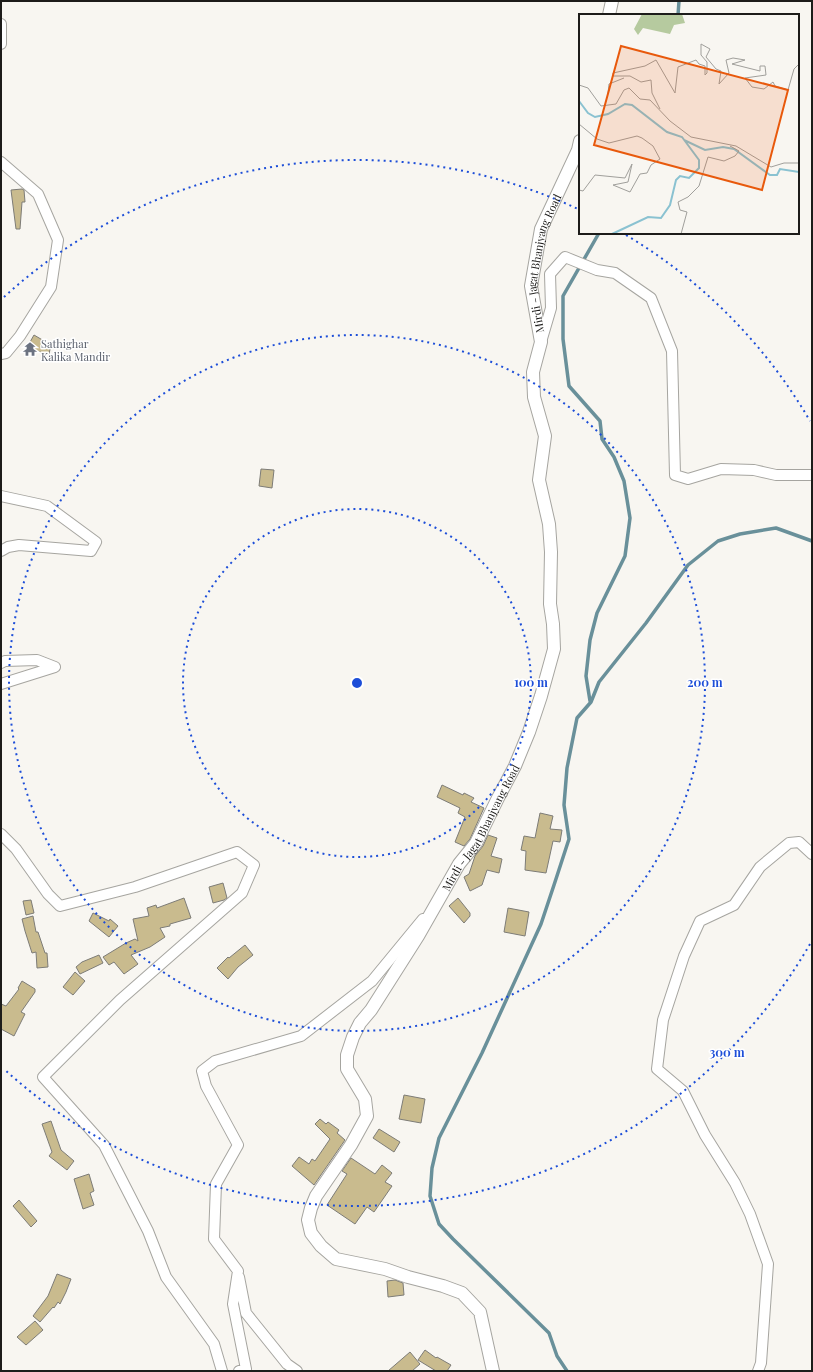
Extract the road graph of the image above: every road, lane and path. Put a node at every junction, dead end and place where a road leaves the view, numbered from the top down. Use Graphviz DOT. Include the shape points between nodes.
graph roads {
  1 [pos="612,1"];
  2 [pos="609,14"];
  3 [pos="1,24"];
  4 [pos="1,44"];
  5 [pos="579,146"];
  6 [pos="1,162"];
  7 [pos="541,342"];
  8 [pos="1,354"];
  9 [pos="812,475"];
  10 [pos="1,496"];
  11 [pos="1,551"];
  12 [pos="1,663"];
  13 [pos="1,684"];
  14 [pos="1,834"];
  15 [pos="812,854"];
  16 [pos="440,899"];
  17 [pos="238,1271"];
  18 [pos="222,1371"];
  19 [pos="239,1371"];
  20 [pos="297,1371"];
  21 [pos="493,1371"];
  22 [pos="758,1371"];
  1 -- 2 [label="street"];
  3 -- 4 [label="street"];
  5 -- 7 [label="street, Mirdi - Jagat Bhanjyang Road" via="541,229 531,286"];
  6 -- 8 [label="street" via="38,194 58,240 51,287 20,336 6,353"];
  7 -- 9 [label="street" via="551,308 550,274 565,257 597,270 614,273 651,298 672,350 675,475 688,479 721,469 754,470 776,475"];
  7 -- 16 [label="street, Mirdi - Jagat Bhanjyang Road" via="533,372 534,397 545,436 540,480 549,524 550,604 554,649 532,725 515,766 476,842 459,864"];
  10 -- 11 [label="street" via="47,506 96,542 91,551 19,545"];
  12 -- 13 [label="street" via="37,660 55,667"];
  14 -- 18 [label="street" via="16,849 48,894 60,906 135,887 238,852 254,865 242,894 120,1000 43,1077 104,1144 148,1231 166,1277 214,1344"];
  15 -- 22 [label="street" via="799,842 789,843 760,867 734,905 700,921 684,956 663,1020 657,1068 683,1091 705,1135 735,1183 750,1214 768,1264 761,1363"];
  16 -- 17 [label="street" via="372,981 301,1036 215,1061 202,1071 206,1086 238,1145 216,1184 214,1239"];
  16 -- 21 [label="street, Mirdi - Jagat Bhanjyang Road" via="353,1037 347,1055 347,1069 365,1099 367,1116 351,1145 316,1196 308,1220 311,1233 336,1259 385,1269 462,1293 480,1312"];
  17 -- 19 [label="street" via="232,1304 246,1369"];
  17 -- 20 [label="street" via="246,1313 287,1364"];
}
